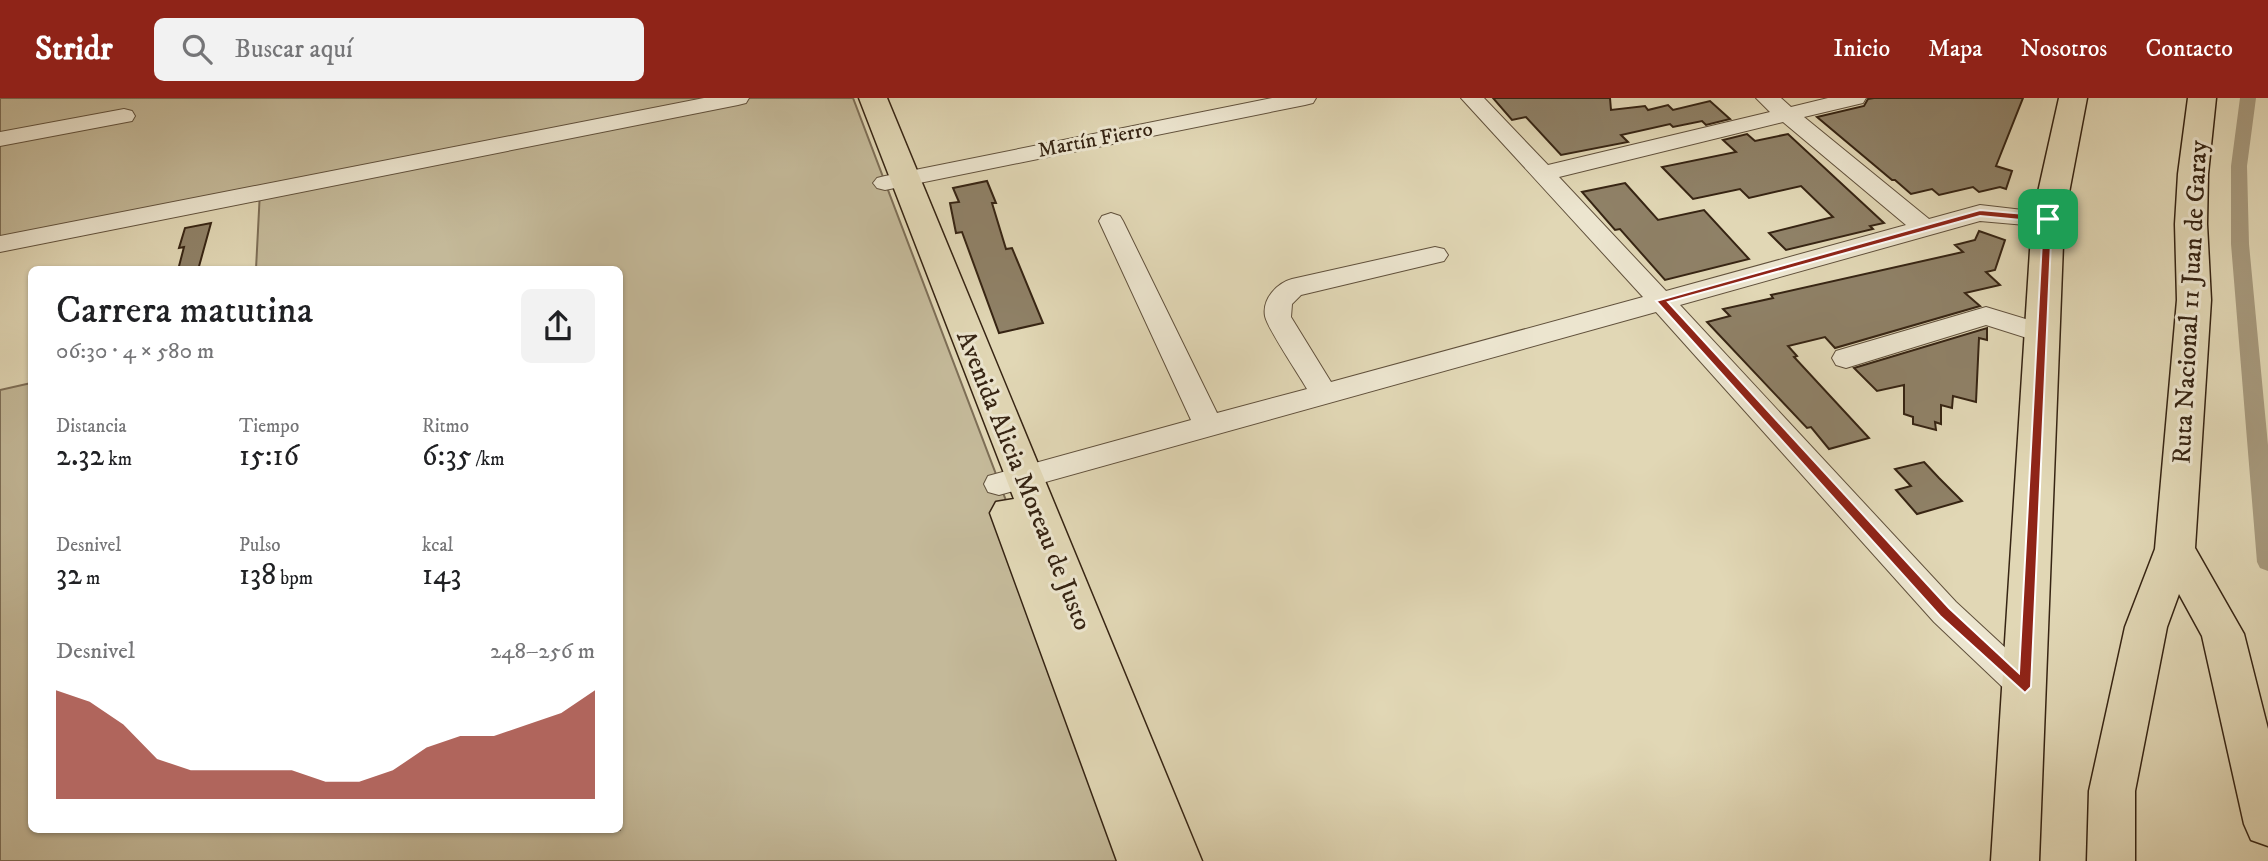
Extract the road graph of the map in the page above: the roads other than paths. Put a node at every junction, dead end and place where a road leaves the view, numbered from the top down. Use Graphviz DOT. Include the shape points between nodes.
graph roads {
  1 [pos="738,98"];
  2 [pos="853,98"];
  3 [pos="873,98"];
  4 [pos="1305,98"];
  5 [pos="1472,98"];
  6 [pos="1767,98"];
  7 [pos="1855,98"];
  8 [pos="2073,98"];
  9 [pos="2202,98"];
  10 [pos="124,116"];
  11 [pos="1788,116"];
  12 [pos="0,139"];
  13 [pos="1542,174"];
  14 [pos="895,180"];
  15 [pos="2048,219"];
  16 [pos="1111,221"];
  17 [pos="1925,228"];
  18 [pos="0,244"];
  19 [pos="1435,255"];
  20 [pos="1661,301"];
  21 [pos="2043,334"];
  22 [pos="1846,358"];
  23 [pos="1324,394"];
  24 [pos="1208,425"];
  25 [pos="1011,480"];
  26 [pos="2175,549"];
  27 [pos="2025,687"];
  28 [pos="2268,824"];
  29 [pos="1141,861"];
  30 [pos="1178,861"];
  31 [pos="2015,861"];
  32 [pos="2111,861"];
  1 -- 18 [label="street"];
  2 -- 14 [label="main road, Avenida Alicia Moreau de Justo"];
  3 -- 14 [label="main road, Avenida Alicia Moreau de Justo"];
  4 -- 14 [label="street, Martín Fierro"];
  5 -- 13 [label="street"];
  6 -- 11 [label="street"];
  7 -- 11 [label="street"];
  8 -- 15 [label="main road"];
  9 -- 26 [label="main road, Ruta Nacional 11 Juan de Garay" via="2193,186 2194,300"];
  10 -- 12 [label="street"];
  11 -- 13 [label="street"];
  11 -- 17 [label="street"];
  13 -- 20 [label="street"];
  14 -- 25 [label="main road, Avenida Alicia Moreau de Justo"];
  15 -- 17 [label="street" via="1980,213"];
  15 -- 21 [label="main road"];
  16 -- 24 [label="street"];
  17 -- 20 [label="street"];
  19 -- 23 [label="street" via="1292,288 1279,302 1278,317"];
  20 -- 23 [label="street"];
  20 -- 27 [label="street" via="1945,612"];
  21 -- 22 [label="street" via="1986,316"];
  21 -- 27 [label="main road"];
  23 -- 24 [label="street"];
  24 -- 25 [label="street"];
  25 -- 29 [label="main road, Avenida Alicia Moreau de Justo"];
  25 -- 30 [label="main road, Avenida Alicia Moreau de Justo"];
  26 -- 28 [label="main road" via="2223,634"];
  26 -- 32 [label="main road, Ruta Nacional 11 Juan de Garay" via="2146,626 2112,791"];
  27 -- 31 [label="main road"];
}
